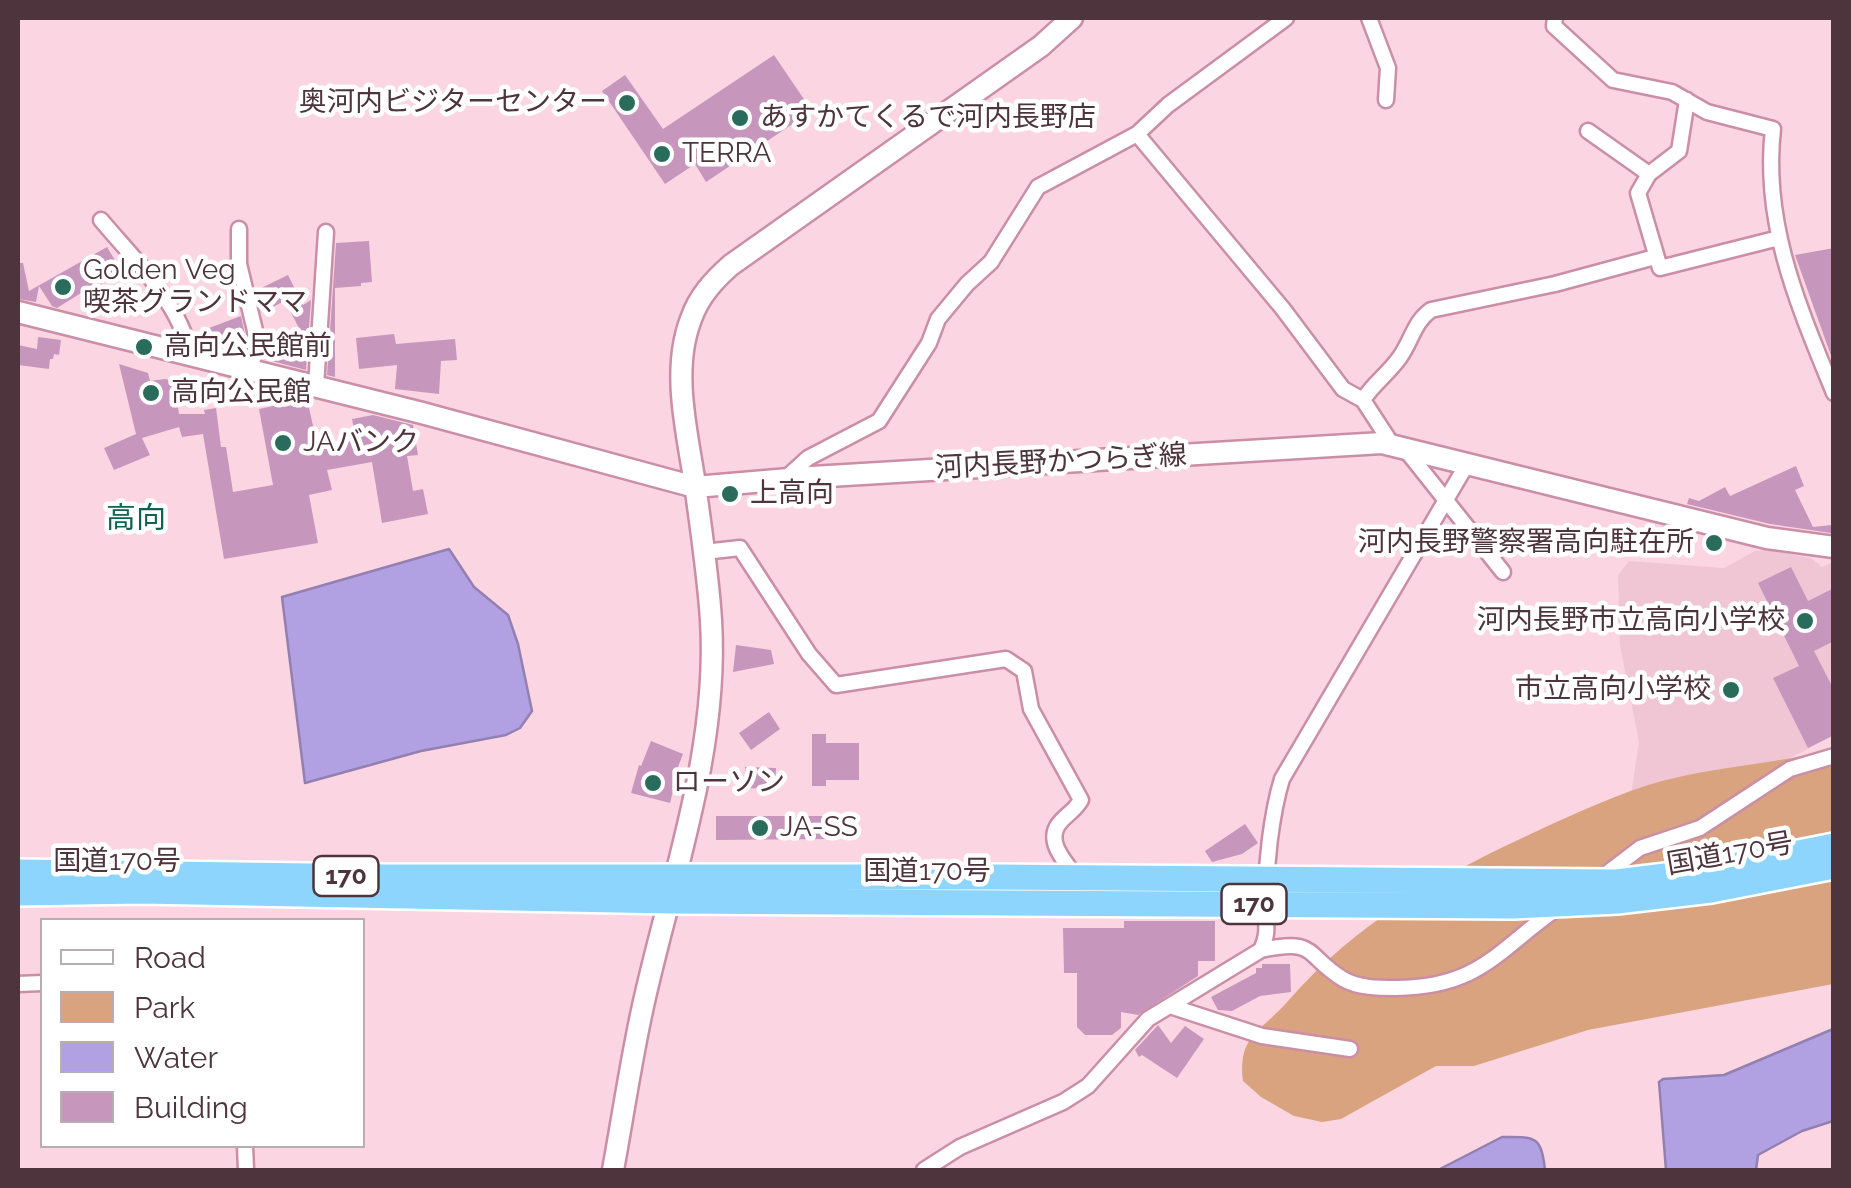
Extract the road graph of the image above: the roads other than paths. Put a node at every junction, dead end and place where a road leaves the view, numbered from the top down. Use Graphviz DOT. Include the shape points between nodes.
graph roads {
  1 [pos="1072,18"];
  2 [pos="1286,18"];
  3 [pos="1369,18"];
  4 [pos="1555,18"];
  5 [pos="1386,100"];
  6 [pos="1686,100"];
  7 [pos="1588,132"];
  8 [pos="1137,134"];
  9 [pos="1650,174"];
  10 [pos="100,220"];
  11 [pos="239,230"];
  12 [pos="326,232"];
  13 [pos="1779,238"];
  14 [pos="1655,256"];
  15 [pos="18,312"];
  16 [pos="190,354"];
  17 [pos="251,369"];
  18 [pos="316,386"];
  19 [pos="1834,393"];
  20 [pos="1362,400"];
  21 [pos="1399,448"];
  22 [pos="1467,464"];
  23 [pos="785,479"];
  24 [pos="695,487"];
  25 [pos="1445,502"];
  26 [pos="1834,529"];
  27 [pos="1833,547"];
  28 [pos="704,552"];
  29 [pos="1503,572"];
  30 [pos="1834,756"];
  31 [pos="1834,846"];
  32 [pos="1834,866"];
  33 [pos="18,872"];
  34 [pos="1077,878"];
  35 [pos="1596,882"];
  36 [pos="672,889"];
  37 [pos="1267,892"];
  38 [pos="18,893"];
  39 [pos="1564,904"];
  40 [pos="1261,950"];
  41 [pos="1170,1006"];
  42 [pos="1350,1049"];
  43 [pos="613,1170"];
  44 [pos="924,1170"];
  1 -- 24 [label="street" via="711,283 685,341 683,407"];
  2 -- 8 [label="street"];
  3 -- 5 [label="street" via="1388,68"];
  4 -- 6 [label="street" via="1554,26 1613,80"];
  6 -- 9 [label="street" via="1679,152"];
  6 -- 13 [label="street" via="1773,129 1768,166"];
  7 -- 9 [label="street"];
  8 -- 20 [label="street" via="1343,388"];
  8 -- 23 [label="street" via="1038,187 991,262 938,319 879,421 808,458"];
  9 -- 14 [label="street" via="1638,193"];
  10 -- 16 [label="street" via="185,330"];
  11 -- 17 [label="street" via="239,264 256,339"];
  12 -- 18 [label="street"];
  13 -- 14 [label="street" via="1660,268"];
  13 -- 19 [label="street" via="1791,290"];
  14 -- 20 [label="street" via="1431,310"];
  15 -- 16 [label="street"];
  16 -- 17 [label="street"];
  17 -- 18 [label="street"];
  18 -- 24 [label="street"];
  20 -- 21 [label="street"];
  21 -- 22 [label="street, 河内長野かつらぎ線"];
  21 -- 23 [label="street, 河内長野かつらぎ線" via="1363,444"];
  21 -- 25 [label="street"];
  22 -- 25 [label="street"];
  22 -- 27 [label="street, 河内長野かつらぎ線" via="1767,538"];
  23 -- 24 [label="street, 河内長野かつらぎ線"];
  24 -- 28 [label="street"];
  25 -- 29 [label="street"];
  25 -- 37 [label="street" via="1282,780 1273,809"];
  26 -- 27 [label="street"];
  28 -- 34 [label="street" via="740,548 836,685 1006,660 1024,672 1031,709 1081,800 1054,834"];
  28 -- 36 [label="street" via="712,678 708,736"];
  30 -- 35 [label="street" via="1790,769 1700,828 1640,848"];
  31 -- 35 [label="highway, 国道170号 / 170" via="1707,871"];
  32 -- 39 [label="highway, 国道170号 / 170" via="1712,890"];
  33 -- 36 [label="highway, 国道170号 / 170"];
  34 -- 36 [label="highway, 国道170号 / 170"];
  34 -- 37 [label="highway, 国道170号 / 170"];
  35 -- 37 [label="highway, 国道170号 / 170"];
  36 -- 37 [label="highway, 国道170号 / 170"];
  36 -- 38 [label="highway, 国道170号 / 170"];
  36 -- 43 [label="street"];
  37 -- 39 [label="highway, 国道170号 / 170"];
  37 -- 40 [label="street" via="1268,935"];
  39 -- 40 [label="street" via="1495,960 1444,984 1358,984 1313,951"];
  40 -- 41 [label="street"];
  41 -- 42 [label="street" via="1262,1036"];
  41 -- 44 [label="street" via="1148,1019 1088,1086"];
}
